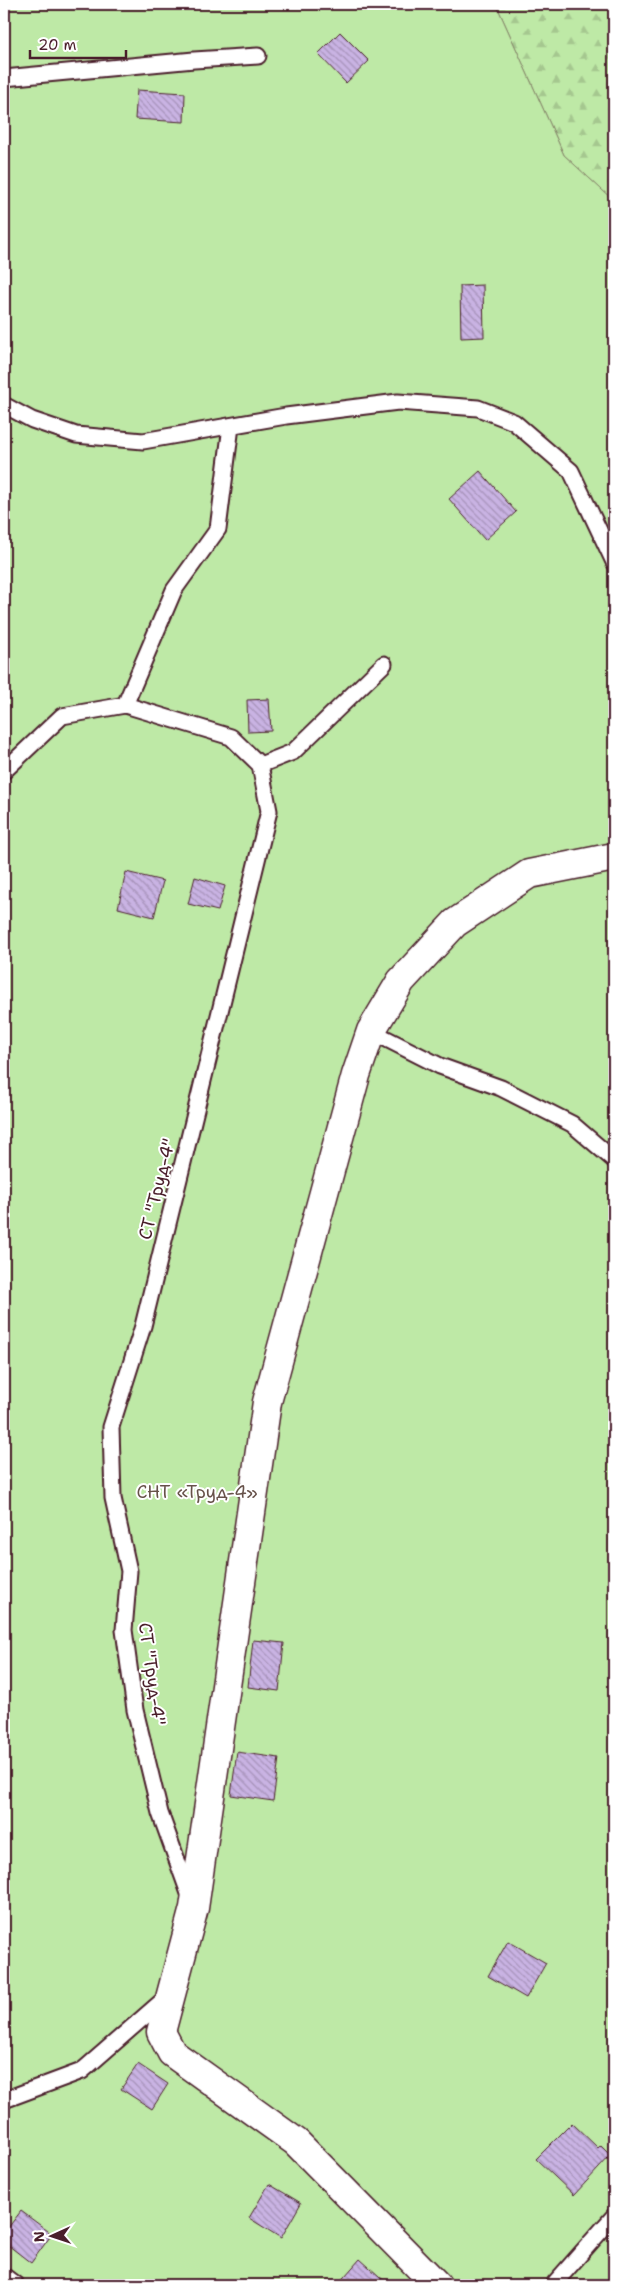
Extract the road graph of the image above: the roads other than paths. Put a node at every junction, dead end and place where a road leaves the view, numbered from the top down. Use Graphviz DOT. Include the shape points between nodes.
graph roads {
  1 [pos="258,56"];
  2 [pos="4,78"];
  3 [pos="4,405"];
  4 [pos="231,426"];
  5 [pos="614,562"];
  6 [pos="384,664"];
  7 [pos="125,705"];
  8 [pos="260,765"];
  9 [pos="4,771"];
  10 [pos="614,857"];
  11 [pos="371,1031"];
  12 [pos="614,1160"];
  13 [pos="194,1908"];
  14 [pos="173,1992"];
  15 [pos="4,2100"];
  16 [pos="614,2216"];
  17 [pos="4,2276"];
  18 [pos="16,2285"];
  19 [pos="437,2285"];
  20 [pos="553,2285"];
  1 -- 2 [label="lane"];
  3 -- 4 [label="lane" via="32,420 76,436 143,440"];
  4 -- 5 [label="lane" via="398,402 478,408 514,422 570,470"];
  4 -- 7 [label="lane" via="218,529 174,590"];
  6 -- 8 [label="lane" via="294,752"];
  7 -- 8 [label="lane" via="231,737"];
  7 -- 9 [label="lane" via="62,716"];
  8 -- 13 [label="lane, СТ \"Труд-4\"" via="269,811 143,1326 111,1426 114,1498 129,1571 124,1630 135,1710 160,1813"];
  10 -- 11 [label="street" via="529,874 455,923 401,981"];
  11 -- 12 [label="lane" via="440,1066 501,1088 572,1124"];
  11 -- 13 [label="street" via="356,1075 267,1402"];
  13 -- 14 [label="street"];
  14 -- 15 [label="lane" via="82,2070"];
  14 -- 19 [label="street" via="161,2032 172,2053 296,2142"];
  16 -- 20 [label="lane"];
  17 -- 18 [label="lane"];
}
